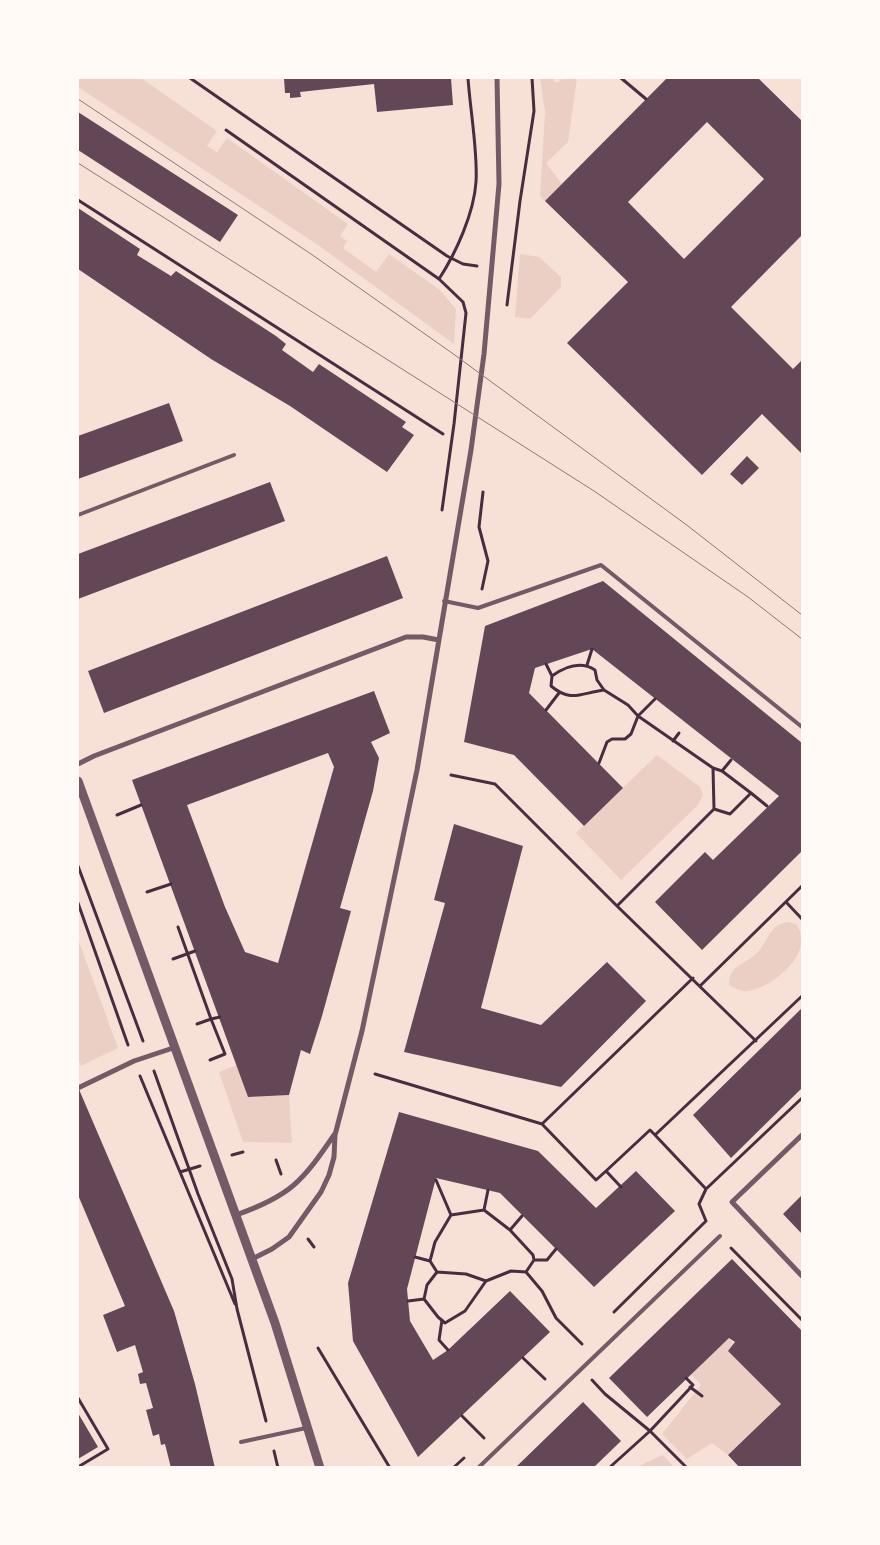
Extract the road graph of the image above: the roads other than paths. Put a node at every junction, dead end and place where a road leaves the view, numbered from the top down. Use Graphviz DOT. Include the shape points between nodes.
graph roads {
  1 [pos="497,78"];
  2 [pos="234,455"];
  3 [pos="78,515"];
  4 [pos="444,601"];
  5 [pos="439,640"];
  6 [pos="802,727"];
  7 [pos="78,764"];
  8 [pos="78,781"];
  9 [pos="173,1048"];
  10 [pos="78,1088"];
  11 [pos="335,1135"];
  12 [pos="802,1135"];
  13 [pos="236,1215"];
  14 [pos="720,1236"];
  15 [pos="252,1259"];
  16 [pos="802,1276"];
  17 [pos="308,1427"];
  18 [pos="241,1442"];
  19 [pos="320,1468"];
  20 [pos="478,1468"];
  1 -- 4 [label="street" via="499,184 484,354 471,450"];
  2 -- 3 [label="lane"];
  4 -- 5 [label="street"];
  4 -- 6 [label="lane" via="478,608 601,566"];
  5 -- 7 [label="street" via="406,637"];
  5 -- 11 [label="street" via="397,867 362,1031"];
  8 -- 9 [label="street"];
  9 -- 10 [label="street" via="134,1061"];
  9 -- 13 [label="street"];
  11 -- 13 [label="street" via="302,1179 287,1192 265,1205"];
  11 -- 15 [label="street" via="334,1157 321,1192 288,1238"];
  12 -- 16 [label="street" via="732,1202"];
  13 -- 15 [label="street"];
  14 -- 20 [label="lane"];
  15 -- 17 [label="street"];
  17 -- 18 [label="lane"];
  17 -- 19 [label="street"];
}
